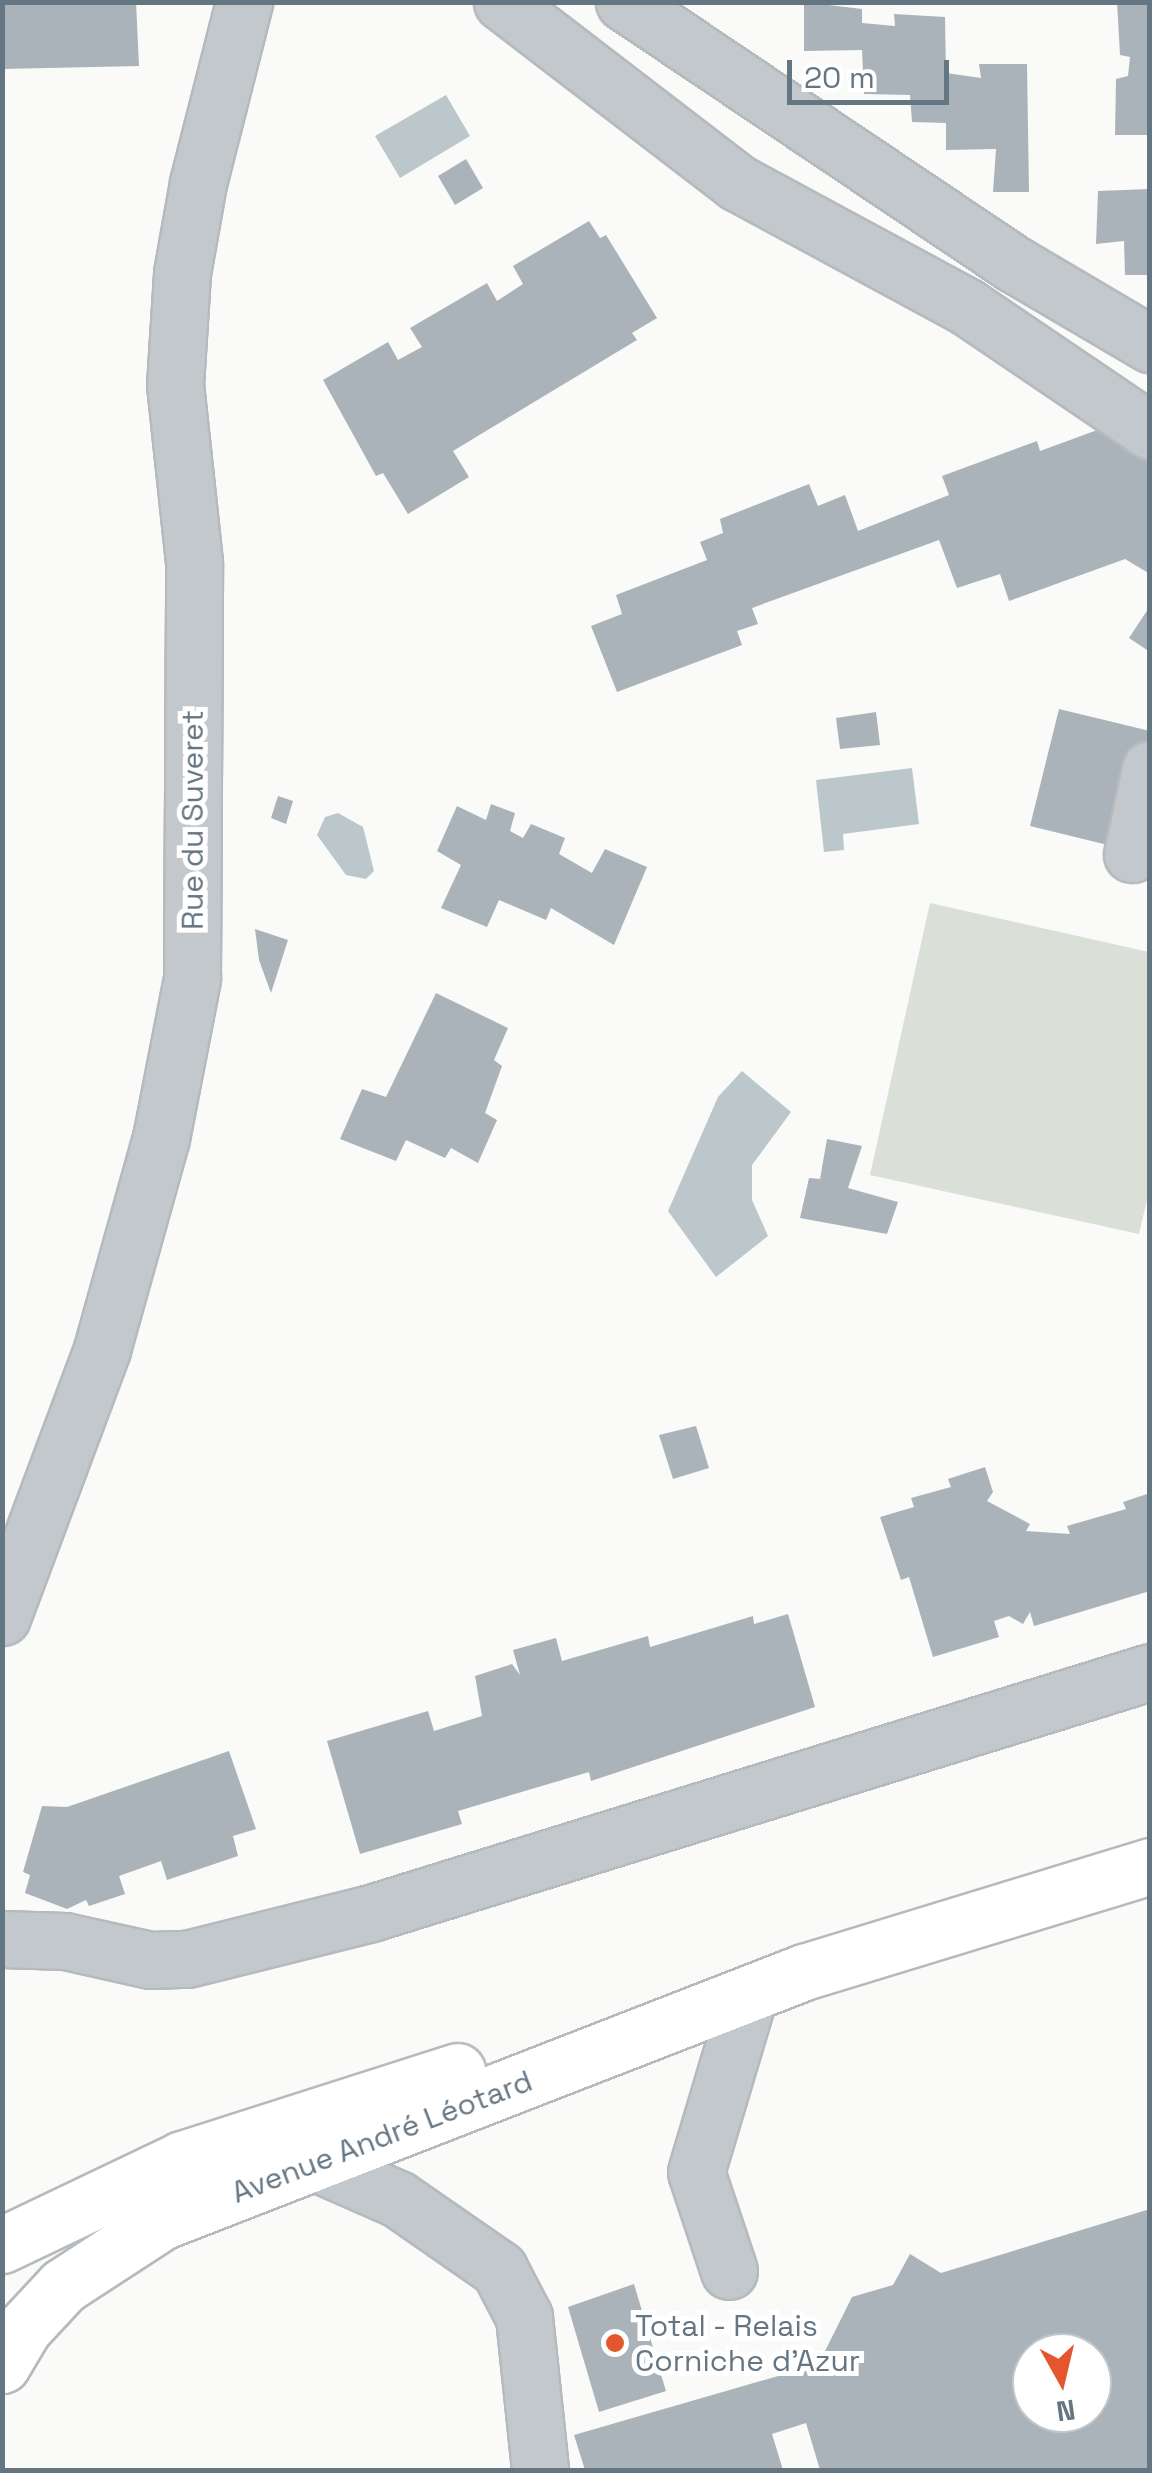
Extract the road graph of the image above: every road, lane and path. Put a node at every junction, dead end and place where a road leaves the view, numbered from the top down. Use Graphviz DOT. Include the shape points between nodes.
graph roads {
  1 [pos="244,2"];
  2 [pos="502,2"];
  3 [pos="624,2"];
  4 [pos="1150,344"];
  5 [pos="1150,432"];
  6 [pos="1150,768"];
  7 [pos="1132,854"];
  8 [pos="2,1617"];
  9 [pos="1150,1672"];
  10 [pos="1150,1866"];
  11 [pos="2,1940"];
  12 [pos="804,1972"];
  13 [pos="748,1998"];
  14 [pos="314,2162"];
  15 [pos="2,2245"];
  16 [pos="729,2270"];
  17 [pos="2,2364"];
  18 [pos="540,2470"];
  1 -- 8 [label="street, Rue du Suveret" via="198,182 182,273 175,385 194,562 192,978 161,1138 102,1349"];
  2 -- 5 [label="street" via="738,183 968,307"];
  3 -- 4 [label="street" via="1014,264"];
  6 -- 7 [label="street"];
  9 -- 11 [label="street" via="371,1914 187,1959 151,1960 65,1941"];
  10 -- 12 [label="main road, Avenue André Léotard"];
  12 -- 13 [label="main road, Avenue André Léotard"];
  12 -- 15 [label="main road, Avenue André Léotard" via="737,1977 182,2159"];
  13 -- 14 [label="main road, Avenue André Léotard"];
  13 -- 16 [label="street" via="696,2172"];
  14 -- 17 [label="main road, Avenue André Léotard" via="161,2222 63,2286"];
  14 -- 18 [label="street" via="398,2199 499,2269 524,2317"];
}
